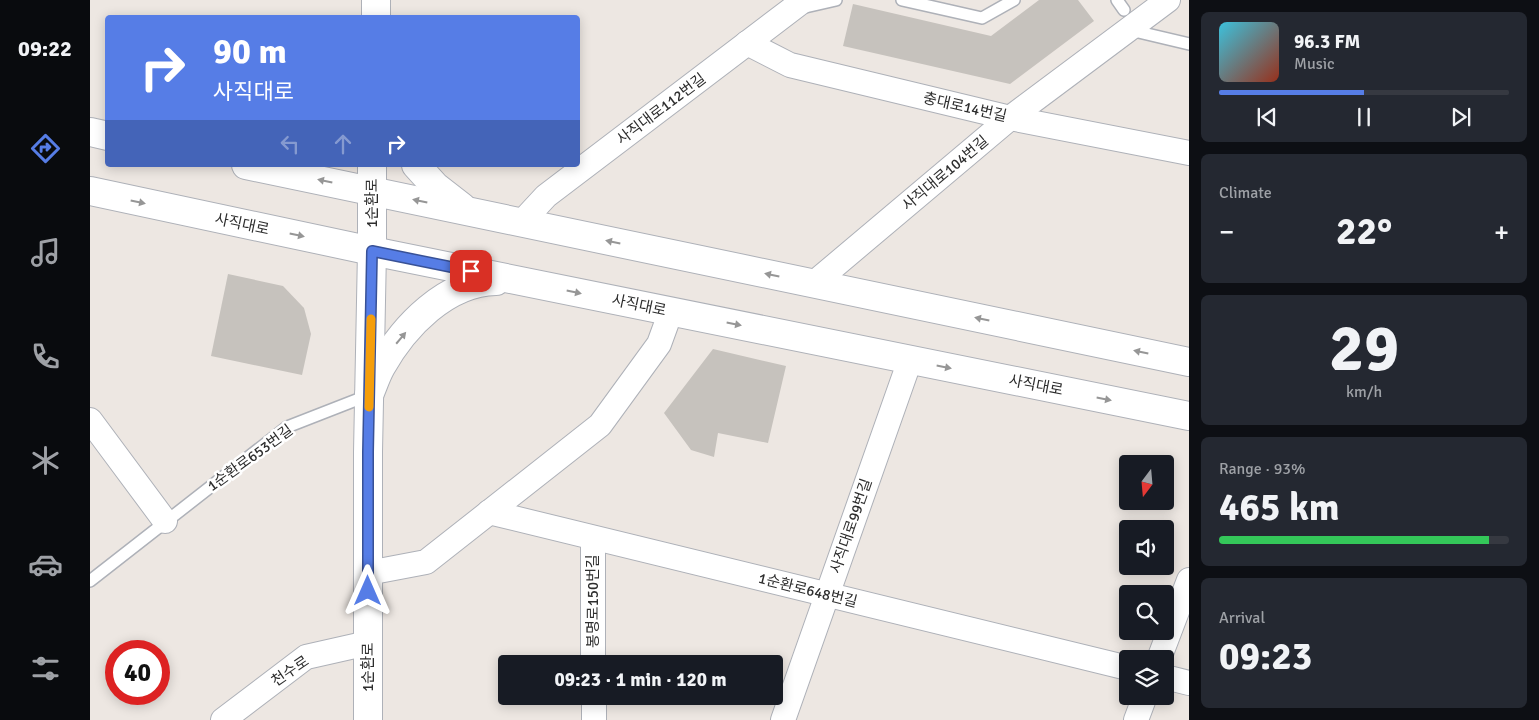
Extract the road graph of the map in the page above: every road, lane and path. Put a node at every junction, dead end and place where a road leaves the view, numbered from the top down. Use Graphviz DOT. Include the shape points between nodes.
graph roads {
  1 [pos="376,0"];
  2 [pos="836,0"];
  3 [pos="902,0"];
  4 [pos="1014,0"];
  5 [pos="1117,0"];
  6 [pos="1168,0"];
  7 [pos="797,5"];
  8 [pos="376,15"];
  9 [pos="1126,20"];
  10 [pos="747,43"];
  11 [pos="1189,44"];
  12 [pos="1010,118"];
  13 [pos="90,132"];
  14 [pos="105,135"];
  15 [pos="1189,153"];
  16 [pos="265,167"];
  17 [pos="418,167"];
  18 [pos="372,178"];
  19 [pos="90,191"];
  20 [pos="468,211"];
  21 [pos="521,223"];
  22 [pos="372,251"];
  23 [pos="534,284"];
  24 [pos="813,284"];
  25 [pos="671,312"];
  26 [pos="910,360"];
  27 [pos="1189,362"];
  28 [pos="369,395"];
  29 [pos="1189,416"];
  30 [pos="92,425"];
  31 [pos="489,512"];
  32 [pos="165,521"];
  33 [pos="593,538"];
  34 [pos="368,573"];
  35 [pos="1189,580"];
  36 [pos="90,581"];
  37 [pos="827,595"];
  38 [pos="368,644"];
  39 [pos="1162,650"];
  40 [pos="594,655"];
  41 [pos="1119,666"];
  42 [pos="1174,679"];
  43 [pos="1189,683"];
  44 [pos="594,705"];
  45 [pos="1142,705"];
  46 [pos="223,720"];
  47 [pos="368,720"];
  48 [pos="594,720"];
  49 [pos="783,720"];
  50 [pos="1136,720"];
  1 -- 8 [label="main road"];
  2 -- 7 [label="lane"];
  3 -- 4 [label="lane" via="982,18"];
  5 -- 9 [label="lane"];
  6 -- 9 [label="street, 사직대로104번길"];
  7 -- 10 [label="street, 사직대로112번길"];
  9 -- 11 [label="lane"];
  9 -- 12 [label="street, 사직대로104번길"];
  10 -- 12 [label="street, 충대로14번길" via="790,65"];
  10 -- 21 [label="street, 사직대로112번길" via="546,196"];
  12 -- 15 [label="street, 충대로14번길"];
  12 -- 24 [label="street, 사직대로104번길"];
  13 -- 14 [label="main road"];
  18 -- 16 [label="main road, one-way"];
  17 -- 20 [label="main road" via="435,186"];
  20 -- 18 [label="main road, one-way"];
  18 -- 22 [label="main road, 1순환로"];
  19 -- 22 [label="main road, 사직대로, one-way"];
  20 -- 21 [label="main road"];
  24 -- 21 [label="main road, one-way"];
  22 -- 23 [label="main road, 사직대로"];
  22 -- 28 [label="main road, 1순환로"];
  23 -- 25 [label="main road, 사직대로, one-way"];
  28 -- 23 [label="main road, one-way" via="397,341 439,301 467,286 494,281"];
  27 -- 24 [label="main road, one-way"];
  25 -- 26 [label="main road, 사직대로, one-way"];
  25 -- 31 [label="street" via="659,344 600,425"];
  26 -- 29 [label="main road, 사직대로, one-way"];
  26 -- 37 [label="street, 사직대로99번길"];
  28 -- 32 [label="lane, 1순환로653번길" via="287,427"];
  28 -- 34 [label="main road, 1순환로"];
  30 -- 32 [label="street"];
  31 -- 33 [label="street, 1순환로648번길"];
  31 -- 34 [label="street" via="426,562"];
  32 -- 36 [label="lane, 1순환로653번길"];
  33 -- 37 [label="street, 1순환로648번길"];
  33 -- 40 [label="street, 봉명로150번길"];
  34 -- 38 [label="main road, 1순환로"];
  35 -- 39 [label="street"];
  37 -- 41 [label="street, 1순환로648번길"];
  37 -- 49 [label="street, 사직대로99번길"];
  38 -- 46 [label="street, 천수로" via="306,657"];
  38 -- 47 [label="main road, 1순환로"];
  42 -- 43 [label="street"];
  44 -- 48 [label="street"];
  45 -- 50 [label="street"];
}
